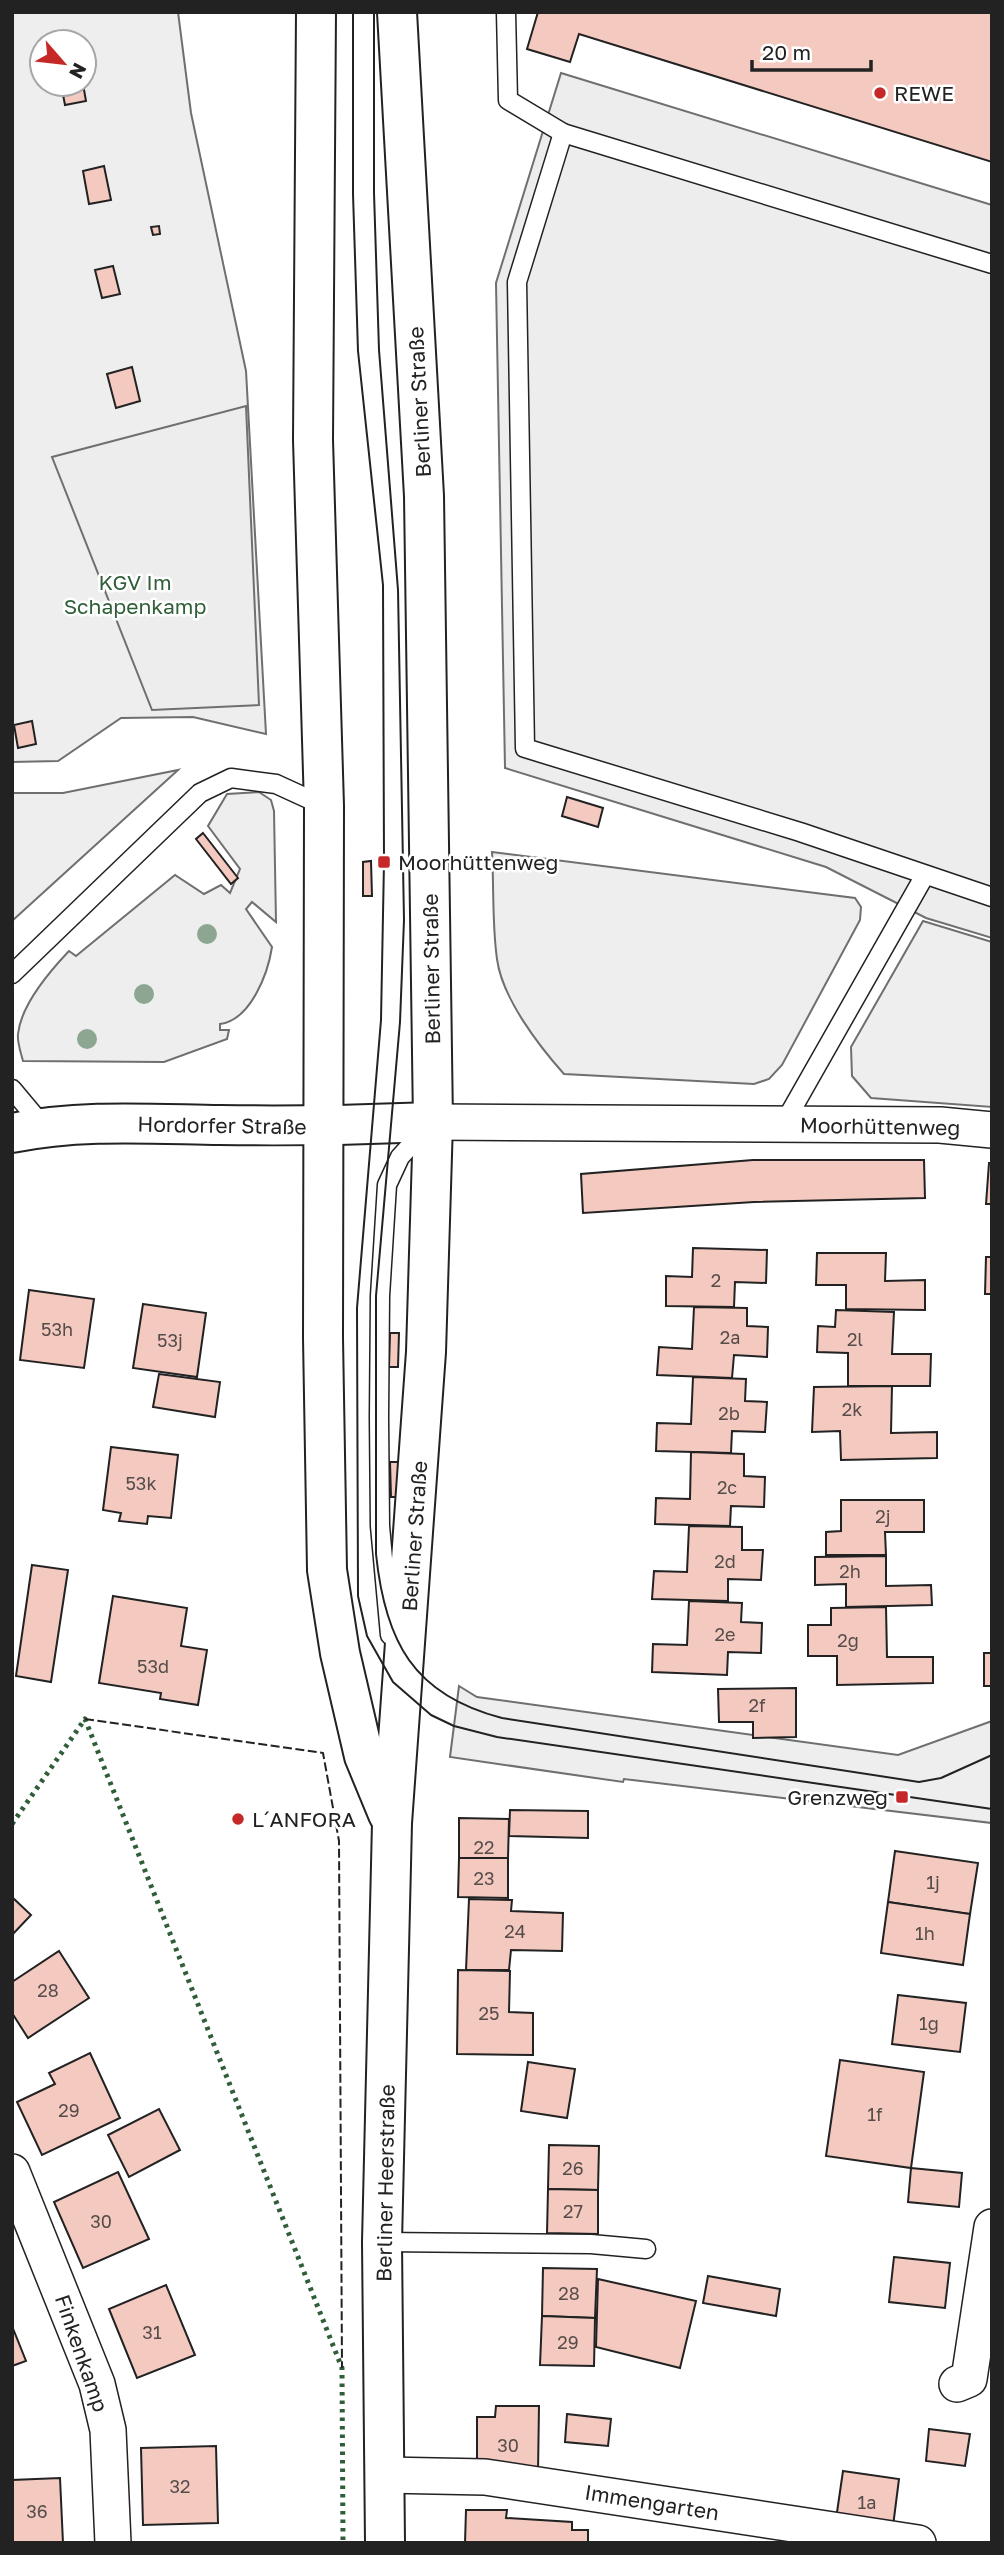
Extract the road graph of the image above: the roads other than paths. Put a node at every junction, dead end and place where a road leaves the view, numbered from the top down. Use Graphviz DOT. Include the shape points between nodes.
graph roads {
  1 [pos="316,12"];
  2 [pos="397,12"];
  3 [pos="506,12"];
  4 [pos="563,133"];
  5 [pos="992,264"];
  6 [pos="324,806"];
  7 [pos="925,875"];
  8 [pos="992,897"];
  9 [pos="12,974"];
  10 [pos="12,1089"];
  11 [pos="433,1122"];
  12 [pos="783,1125"];
  13 [pos="323,1126"];
  14 [pos="27,1130"];
  15 [pos="992,1130"];
  16 [pos="380,1756"];
  17 [pos="12,2172"];
  18 [pos="992,2227"];
  19 [pos="382,2242"];
  20 [pos="646,2249"];
  21 [pos="957,2384"];
  22 [pos="385,2475"];
  23 [pos="113,2543"];
  24 [pos="385,2543"];
  25 [pos="918,2543"];
  1 -- 6 [label="main road" via="313,440"];
  2 -- 11 [label="main road, Berliner Straße" via="424,496"];
  3 -- 4 [label="lane" via="508,100"];
  4 -- 5 [label="lane"];
  4 -- 7 [label="lane" via="517,282 525,748"];
  6 -- 9 [label="lane" via="276,784 231,778 200,793"];
  6 -- 13 [label="main road"];
  7 -- 8 [label="lane"];
  7 -- 12 [label="lane"];
  10 -- 14 [label="lane"];
  11 -- 12 [label="street, Moorhüttenweg"];
  11 -- 13 [label="main road, Hordorfer Straße"];
  11 -- 16 [label="main road, Berliner Straße" via="426,1352 406,1658"];
  12 -- 15 [label="street, Moorhüttenweg" via="940,1125"];
  13 -- 14 [label="main road, Hordorfer Straße" via="115,1124"];
  13 -- 16 [label="main road" via="327,1570 340,1653"];
  16 -- 19 [label="main road, Berliner Heerstraße" via="391,1823"];
  17 -- 23 [label="street, Finkenkamp" via="97,2384 108,2430"];
  18 -- 21 [label="street" via="968,2379"];
  19 -- 20 [label="lane" via="592,2244"];
  19 -- 22 [label="main road, Berliner Heerstraße"];
  22 -- 24 [label="main road, Berliner Heerstraße"];
  22 -- 25 [label="street, Immengarten" via="485,2477"];
}
